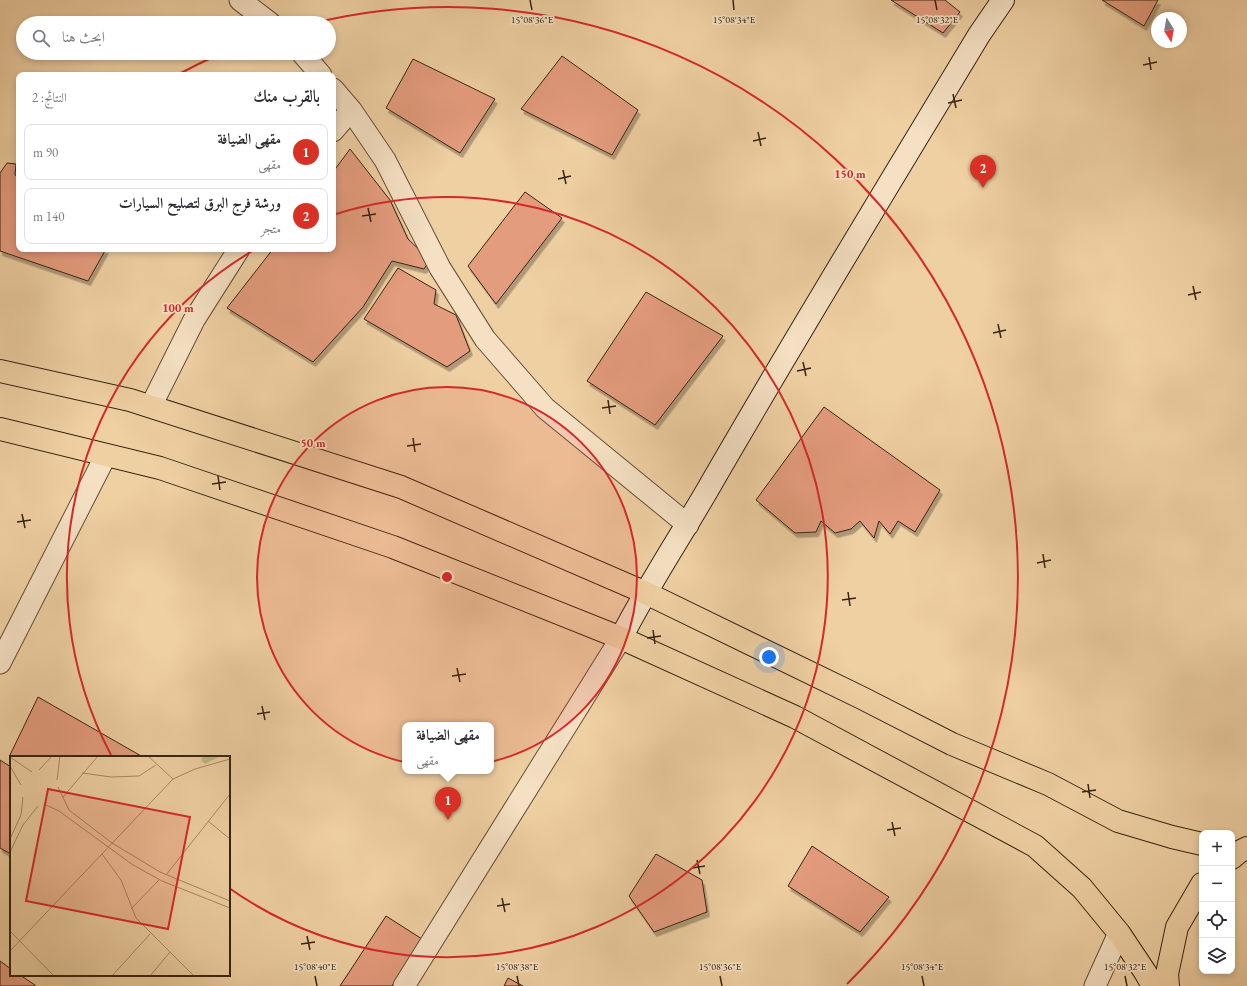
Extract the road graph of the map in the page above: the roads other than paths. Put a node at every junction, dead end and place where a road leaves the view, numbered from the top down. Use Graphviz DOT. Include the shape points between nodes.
graph roads {
  1 [pos="240,0"];
  2 [pos="1003,0"];
  3 [pos="261,16"];
  4 [pos="308,60"];
  5 [pos="318,72"];
  6 [pos="336,92"];
  7 [pos="351,110"];
  8 [pos="336,128"];
  9 [pos="237,252"];
  10 [pos="0,371"];
  11 [pos="150,406"];
  12 [pos="0,429"];
  13 [pos="106,455"];
  14 [pos="688,525"];
  15 [pos="646,593"];
  16 [pos="621,638"];
  17 [pos="0,662"];
  18 [pos="1199,843"];
  19 [pos="1199,889"];
  20 [pos="1119,933"];
  21 [pos="404,986"];
  22 [pos="1095,986"];
  23 [pos="1152,986"];
  24 [pos="1168,986"];
  1 -- 3 [label="street"];
  2 -- 14 [label="street" via="979,35 759,401"];
  4 -- 5 [label="street"];
  6 -- 7 [label="street"];
  7 -- 8 [label="street"];
  7 -- 14 [label="street" via="386,160 440,268 485,339 545,408"];
  9 -- 11 [label="street" via="194,320"];
  10 -- 11 [label="main road"];
  11 -- 15 [label="main road" via="401,487"];
  12 -- 13 [label="main road"];
  13 -- 16 [label="main road" via="160,468 393,547"];
  13 -- 17 [label="street"];
  14 -- 15 [label="street"];
  15 -- 16 [label="street"];
  15 -- 18 [label="main road" via="952,744 1048,784 1118,821"];
  16 -- 20 [label="main road" via="795,717 1035,846 1082,888"];
  16 -- 21 [label="street"];
  19 -- 24 [label="main road" via="1177,927 1167,974"];
  20 -- 22 [label="street"];
  20 -- 23 [label="main road"];
}
